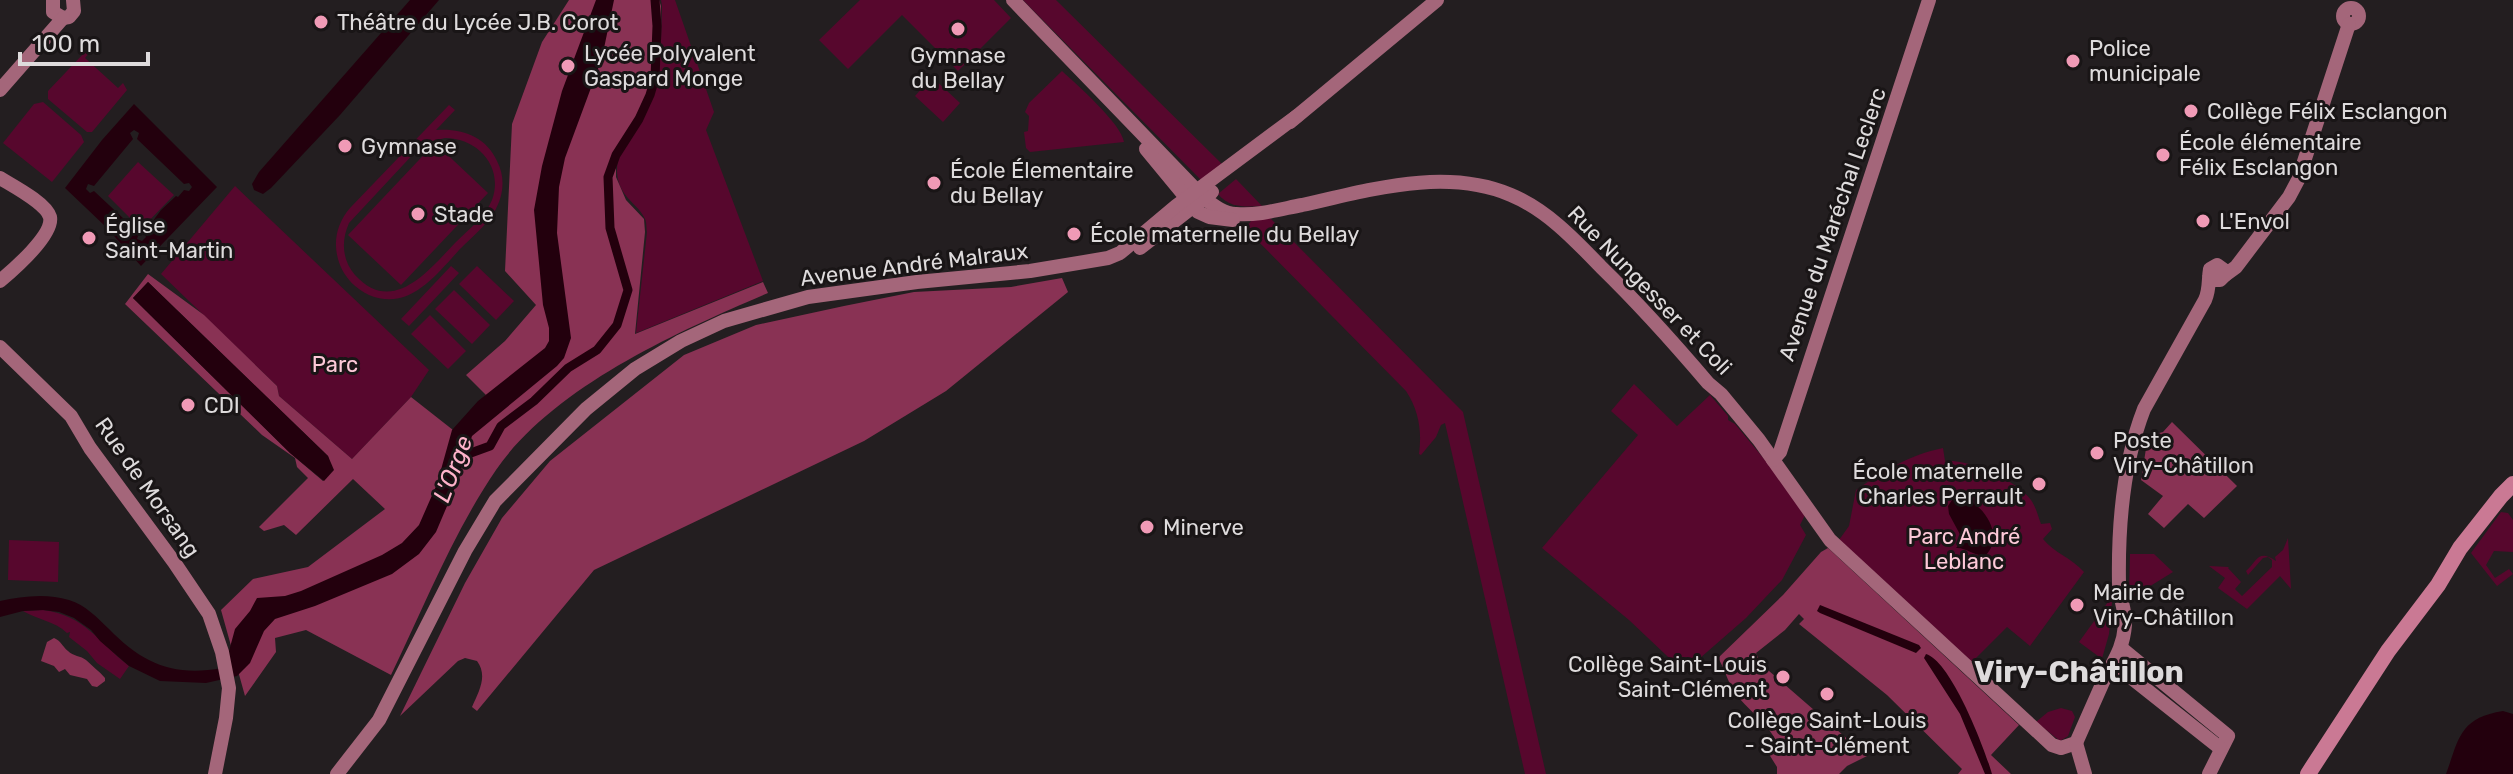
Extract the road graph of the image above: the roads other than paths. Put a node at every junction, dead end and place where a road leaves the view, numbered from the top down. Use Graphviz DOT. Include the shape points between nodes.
graph roads {
  1 [pos="73,0"];
  2 [pos="1001,0"];
  3 [pos="1013,0"];
  4 [pos="1437,0"];
  5 [pos="1929,0"];
  6 [pos="51,2"];
  7 [pos="2360,4"];
  8 [pos="63,18"];
  9 [pos="0,90"];
  10 [pos="0,178"];
  11 [pos="1195,198"];
  12 [pos="1261,213"];
  13 [pos="0,281"];
  14 [pos="0,347"];
  15 [pos="1773,460"];
  16 [pos="2513,475"];
  17 [pos="2507,490"];
  18 [pos="2121,648"];
  19 [pos="2388,651"];
  20 [pos="2114,664"];
  21 [pos="2344,717"];
  22 [pos="2224,742"];
  23 [pos="2076,743"];
  24 [pos="215,774"];
  25 [pos="337,774"];
  26 [pos="2085,774"];
  27 [pos="2209,774"];
  28 [pos="2299,774"];
  29 [pos="2308,774"];
  1 -- 8 [label="street" via="74,11"];
  2 -- 11 [label="street"];
  3 -- 11 [label="street"];
  4 -- 11 [label="street, Avenue André Malraux"];
  5 -- 15 [label="street, Avenue du Maréchal Leclerc" via="1780,452"];
  6 -- 8 [label="street" via="55,15"];
  7 -- 18 [label="street" via="2293,191 2236,267 2218,274 2144,409 2125,484"];
  8 -- 9 [label="street"];
  10 -- 13 [label="street" via="50,216 49,230"];
  11 -- 12 [label="street" via="1234,214"];
  11 -- 12 [label="street" via="1203,215 1234,220"];
  11 -- 25 [label="street, Avenue André Malraux" via="1120,253 1086,267 808,297 724,321 635,369 586,409 495,501 383,714"];
  12 -- 15 [label="street, Rue Nungesser et Coli" via="1445,180 1514,196 1563,229 1621,286 1721,394"];
  14 -- 24 [label="street, Rue de Morsang" via="76,423 209,614 228,681"];
  15 -- 23 [label="street, Rue Nungesser et Coli" via="1830,540 2050,744 2061,748"];
  16 -- 19 [label="main road" via="2480,507"];
  17 -- 19 [label="main road"];
  18 -- 20 [label="street"];
  18 -- 22 [label="street"];
  19 -- 21 [label="main road"];
  20 -- 22 [label="street" via="2190,726"];
  20 -- 23 [label="street"];
  21 -- 28 [label="main road"];
  21 -- 29 [label="main road"];
  22 -- 27 [label="street"];
  23 -- 26 [label="street"];
}
